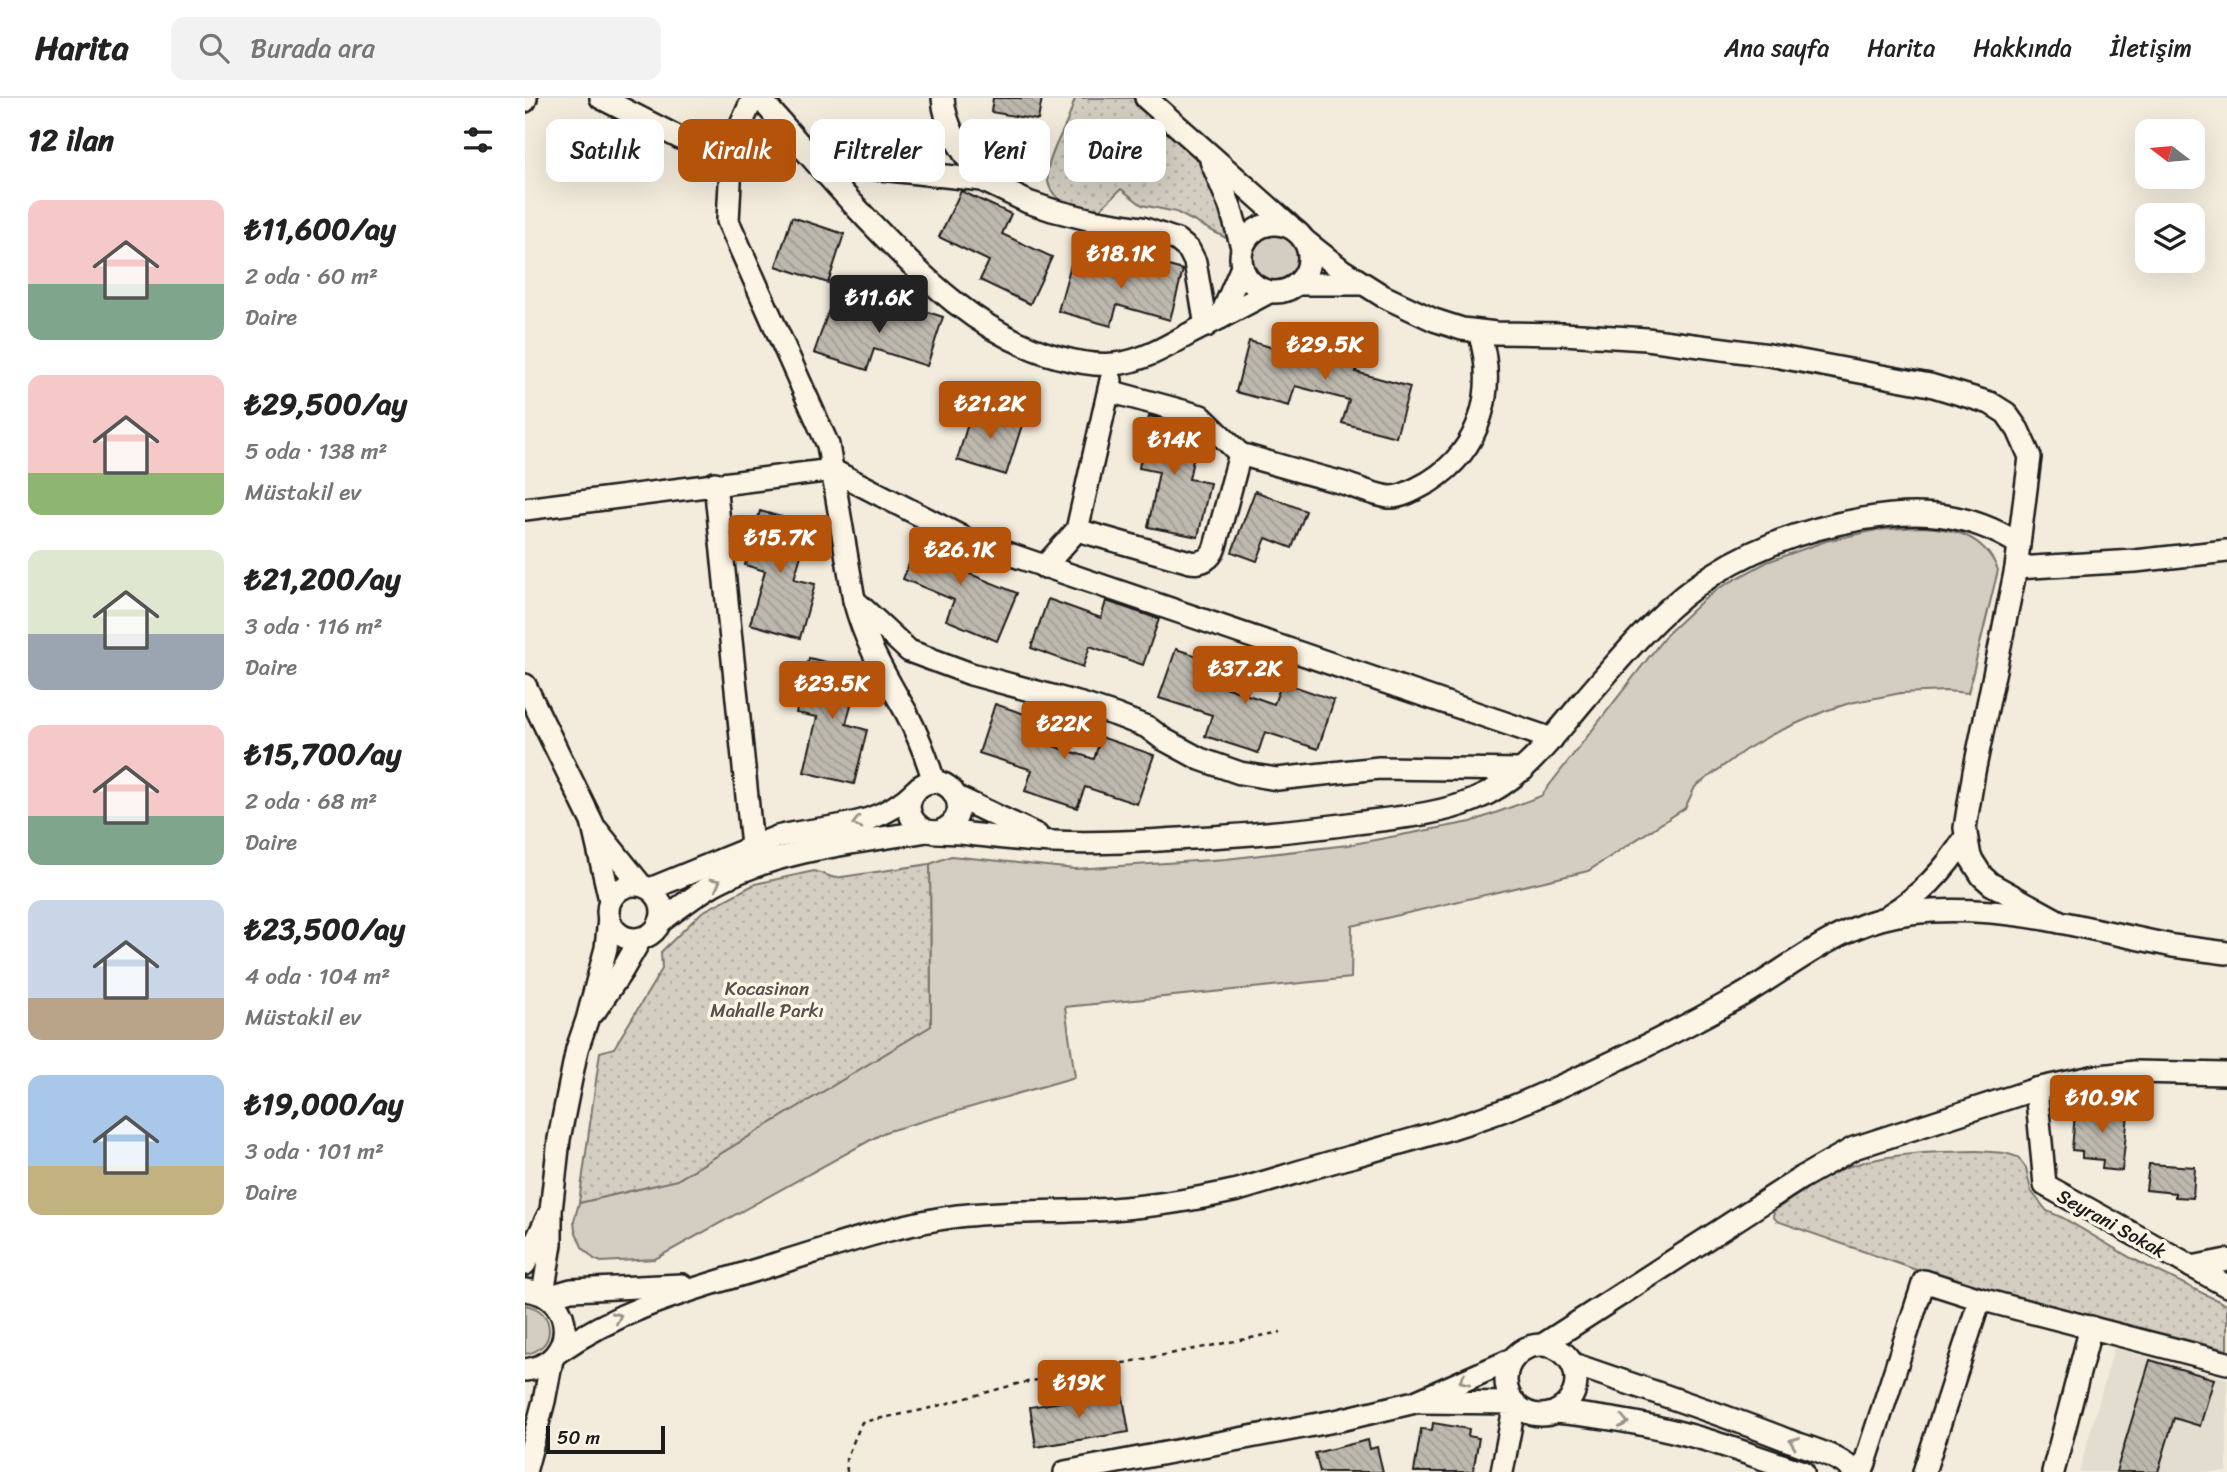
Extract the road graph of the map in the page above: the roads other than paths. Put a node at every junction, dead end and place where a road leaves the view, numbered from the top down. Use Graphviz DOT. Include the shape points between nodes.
graph roads {
  1 [pos="601,98"];
  2 [pos="753,98"];
  3 [pos="760,98"];
  4 [pos="1146,98"];
  5 [pos="937,99"];
  6 [pos="744,119"];
  7 [pos="678,137"];
  8 [pos="959,143"];
  9 [pos="1207,153"];
  10 [pos="810,156"];
  11 [pos="729,182"];
  12 [pos="834,182"];
  13 [pos="986,182"];
  14 [pos="1297,233"];
  15 [pos="1242,257"];
  16 [pos="1297,284"];
  17 [pos="1362,284"];
  18 [pos="1269,292"];
  19 [pos="1213,322"];
  20 [pos="1479,332"];
  21 [pos="1115,364"];
  22 [pos="1109,391"];
  23 [pos="1240,454"];
  24 [pos="832,470"];
  25 [pos="715,483"];
  26 [pos="525,509"];
  27 [pos="1077,530"];
  28 [pos="2019,544"];
  29 [pos="2227,551"];
  30 [pos="1044,567"];
  31 [pos="2016,568"];
  32 [pos="854,600"];
  33 [pos="525,685"];
  34 [pos="1552,739"];
  35 [pos="1523,770"];
  36 [pos="925,786"];
  37 [pos="957,797"];
  38 [pos="592,822"];
  39 [pos="934,831"];
  40 [pos="1965,838"];
  41 [pos="1051,842"];
  42 [pos="754,856"];
  43 [pos="646,887"];
  44 [pos="609,909"];
  45 [pos="1884,918"];
  46 [pos="660,922"];
  47 [pos="2060,922"];
  48 [pos="641,938"];
  49 [pos="2227,953"];
  50 [pos="587,1020"];
  51 [pos="2227,1074"];
  52 [pos="2036,1089"];
  53 [pos="551,1211"];
  54 [pos="2227,1260"];
  55 [pos="525,1264"];
  56 [pos="2192,1267"];
  57 [pos="705,1284"];
  58 [pos="2227,1286"];
  59 [pos="538,1293"];
  60 [pos="1980,1299"];
  61 [pos="2091,1327"];
  62 [pos="1544,1344"];
  63 [pos="555,1355"];
  64 [pos="1513,1359"];
  65 [pos="2227,1363"];
  66 [pos="1573,1364"];
  67 [pos="525,1370"];
  68 [pos="1415,1402"];
  69 [pos="1515,1403"];
  70 [pos="1556,1412"];
  71 [pos="525,1472"];
  72 [pos="1065,1472"];
  73 [pos="1502,1472"];
  74 [pos="1803,1472"];
  75 [pos="1855,1472"];
  76 [pos="1862,1472"];
  77 [pos="1924,1472"];
  78 [pos="2053,1472"];
  1 -- 7 [label="street"];
  2 -- 6 [label="street"];
  3 -- 10 [label="street"];
  4 -- 9 [label="street"];
  5 -- 8 [label="street"];
  9 -- 14 [label="street"];
  9 -- 15 [label="street" via="1230,206"];
  11 -- 24 [label="street" via="728,221 828,445"];
  12 -- 21 [label="street" via="909,263 969,314 1049,355"];
  13 -- 19 [label="street" via="1052,210 1142,228 1184,244 1195,262"];
  14 -- 15 [label="street" via="1280,224 1261,226 1253,231"];
  14 -- 16 [label="street" via="1308,249 1308,268"];
  14 -- 17 [label="street"];
  15 -- 18 [label="street" via="1245,276"];
  15 -- 19 [label="street"];
  16 -- 17 [label="street"];
  16 -- 18 [label="street" via="1289,290"];
  17 -- 20 [label="street" via="1434,320"];
  18 -- 19 [label="street"];
  19 -- 21 [label="street" via="1154,353"];
  20 -- 23 [label="street" via="1487,364 1482,413 1458,456 1421,486 1391,497"];
  20 -- 28 [label="street" via="1708,345 1930,385 1990,403 2012,420 2030,457"];
  21 -- 22 [label="street"];
  22 -- 23 [label="street" via="1201,416"];
  22 -- 27 [label="street"];
  23 -- 27 [label="street" via="1215,547 1205,561 1190,562"];
  24 -- 25 [label="street"];
  24 -- 30 [label="street" via="968,540"];
  24 -- 32 [label="street"];
  25 -- 26 [label="street"];
  25 -- 42 [label="street"];
  27 -- 30 [label="street"];
  28 -- 31 [label="street"];
  28 -- 34 [label="street" via="1976,522 1915,513 1854,520 1762,548 1717,572 1676,602"];
  29 -- 31 [label="street"];
  30 -- 34 [label="street"];
  31 -- 40 [label="street"];
  32 -- 35 [label="street" via="909,651 971,674 1116,715 1147,727 1200,759 1240,773 1277,779 1379,768"];
  32 -- 36 [label="street" via="872,654 917,736"];
  33 -- 38 [label="street"];
  34 -- 35 [label="street"];
  35 -- 41 [label="street" via="1471,802 1385,819 1239,835"];
  36 -- 37 [label="street" via="948,786"];
  36 -- 39 [label="street" via="911,796 909,810 915,823"];
  36 -- 42 [label="street, one-way" via="875,818 799,832"];
  37 -- 39 [label="street" via="957,818 947,828"];
  37 -- 41 [label="street"];
  38 -- 43 [label="street"];
  38 -- 44 [label="street"];
  39 -- 41 [label="street"];
  39 -- 42 [label="street"];
  40 -- 45 [label="street" via="1925,888"];
  40 -- 47 [label="street" via="1975,866 1991,884"];
  42 -- 43 [label="street"];
  46 -- 42 [label="street, one-way"];
  43 -- 44 [label="street" via="623,887 615,893"];
  43 -- 46 [label="street" via="661,904"];
  44 -- 48 [label="street" via="617,932"];
  44 -- 50 [label="street" via="605,948"];
  45 -- 47 [label="street" via="1977,911"];
  45 -- 57 [label="street" via="1825,942 1642,1049 1524,1102 1447,1130 1206,1197 1125,1208 990,1213 928,1221"];
  46 -- 48 [label="street"];
  47 -- 49 [label="street"];
  48 -- 50 [label="street"];
  50 -- 53 [label="street" via="568,1088"];
  51 -- 52 [label="street" via="2135,1072"];
  52 -- 56 [label="street, Seyrani Sokak" via="2045,1185"];
  52 -- 62 [label="street" via="1854,1148"];
  53 -- 55 [label="street"];
  53 -- 59 [label="street" via="551,1244"];
  54 -- 56 [label="street"];
  56 -- 58 [label="street, Seyrani Sokak"];
  57 -- 59 [label="street"];
  63 -- 57 [label="street, one-way" via="616,1317"];
  59 -- 63 [label="street" via="557,1306 564,1324 565,1334"];
  60 -- 61 [label="street"];
  60 -- 76 [label="street" via="1924,1281"];
  60 -- 77 [label="street"];
  61 -- 65 [label="street"];
  61 -- 78 [label="street"];
  62 -- 64 [label="street" via="1532,1345"];
  62 -- 66 [label="street" via="1556,1347"];
  63 -- 67 [label="street"];
  63 -- 71 [label="street"];
  64 -- 68 [label="street, one-way"];
  64 -- 69 [label="street" via="1506,1382"];
  66 -- 70 [label="street" via="1573,1396"];
  75 -- 66 [label="street, one-way" via="1831,1456"];
  68 -- 69 [label="street"];
  68 -- 72 [label="street"];
  69 -- 70 [label="street" via="1534,1415"];
  69 -- 73 [label="street"];
  70 -- 74 [label="street, one-way" via="1696,1438"];
}
